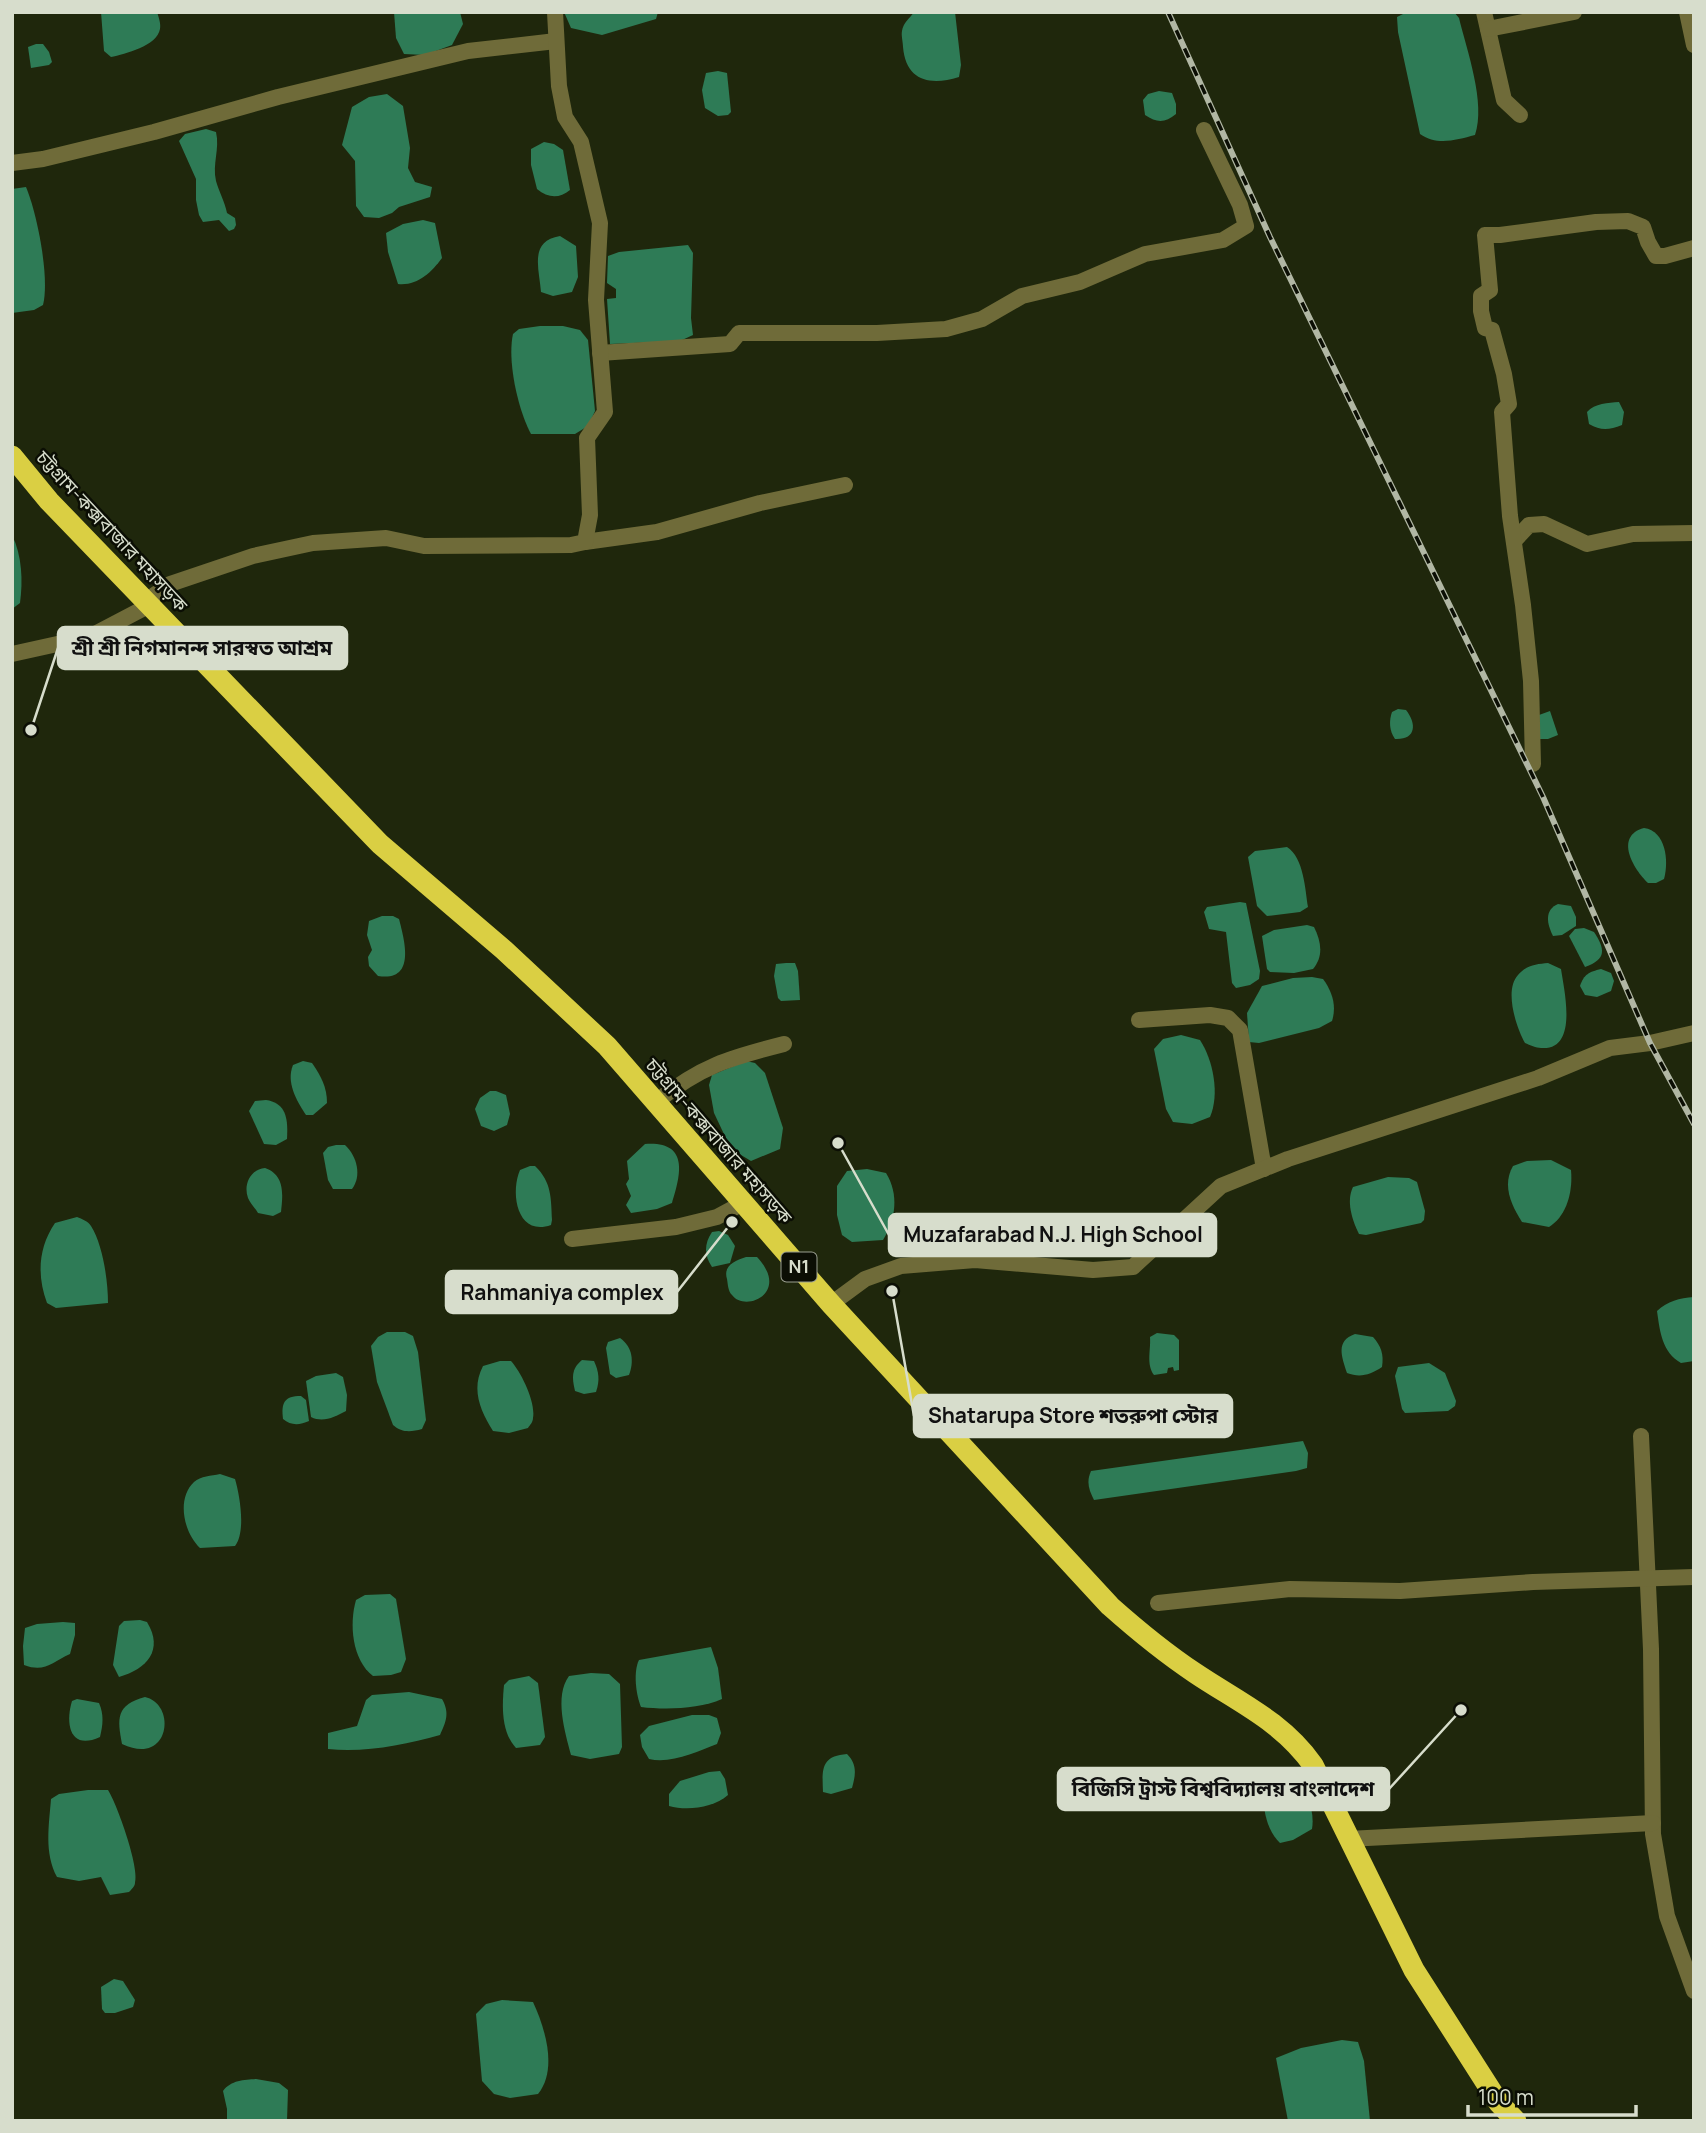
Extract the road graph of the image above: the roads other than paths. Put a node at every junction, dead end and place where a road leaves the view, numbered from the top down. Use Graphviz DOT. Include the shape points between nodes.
graph roads {
  1 [pos="555,12"];
  2 [pos="1574,12"];
  3 [pos="1687,12"];
  4 [pos="1486,20"];
  5 [pos="556,41"];
  6 [pos="1694,45"];
  7 [pos="1520,115"];
  8 [pos="1204,130"];
  9 [pos="12,163"];
  10 [pos="1694,248"];
  11 [pos="600,354"];
  12 [pos="12,456"];
  13 [pos="845,485"];
  14 [pos="1694,533"];
  15 [pos="1514,541"];
  16 [pos="585,542"];
  17 [pos="148,603"];
  18 [pos="12,654"];
  19 [pos="1532,764"];
  20 [pos="1139,1020"];
  21 [pos="1694,1033"];
  22 [pos="784,1044"];
  23 [pos="656,1102"];
  24 [pos="1264,1169"];
  25 [pos="743,1203"];
  26 [pos="572,1239"];
  27 [pos="831,1304"];
  28 [pos="1641,1436"];
  29 [pos="1694,1577"];
  30 [pos="1648,1578"];
  31 [pos="1158,1604"];
  32 [pos="1653,1823"];
  33 [pos="1348,1839"];
  34 [pos="1694,1991"];
  35 [pos="1508,2118"];
  1 -- 5 [label="street"];
  2 -- 4 [label="street"];
  3 -- 6 [label="street"];
  4 -- 7 [label="street" via="1504,100"];
  5 -- 9 [label="street" via="468,51 154,132"];
  5 -- 11 [label="street" via="565,117 581,142 600,223 596,300"];
  8 -- 11 [label="street" via="1246,226 1223,240 1146,254 1080,282 1022,296 982,318 946,329 739,332 730,344"];
  10 -- 15 [label="street" via="1656,256 1643,227 1628,220 1485,235 1490,290 1481,296 1481,311 1485,328 1492,330 1509,404 1502,412"];
  11 -- 16 [label="street" via="605,412 587,438 590,515"];
  12 -- 17 [label="highway, চট্টগ্রাম-কক্সবাজার মহাসড়ক / N1"];
  13 -- 16 [label="street" via="657,532"];
  14 -- 15 [label="street" via="1633,534 1587,544 1544,524 1530,525"];
  15 -- 19 [label="street" via="1531,681"];
  16 -- 17 [label="street" via="424,547 386,538 313,543 253,556 170,584"];
  17 -- 18 [label="street" via="89,637"];
  17 -- 23 [label="highway, চট্টগ্রাম-কক্সবাজার মহাসড়ক / N1" via="380,844 607,1046"];
  20 -- 24 [label="street" via="1210,1014 1228,1018 1240,1030"];
  21 -- 24 [label="street" via="1610,1048 1526,1082"];
  22 -- 23 [label="street" via="732,1057 697,1072"];
  23 -- 25 [label="highway, চট্টগ্রাম-কক্সবাজার মহাসড়ক / N1"];
  24 -- 27 [label="street" via="1221,1186 1133,1267 1093,1270 975,1260 901,1266 865,1279"];
  25 -- 26 [label="street" via="718,1217 676,1227"];
  25 -- 27 [label="highway, চট্টগ্রাম-কক্সবাজার মহাসড়ক / N1"];
  27 -- 33 [label="highway, চট্টগ্রাম-কক্সবাজার মহাসড়ক / N1" via="1110,1606 1150,1641 1298,1744"];
  28 -- 30 [label="street"];
  29 -- 30 [label="street"];
  30 -- 31 [label="street" via="1400,1591 1290,1589"];
  30 -- 32 [label="street"];
  32 -- 33 [label="street"];
  32 -- 34 [label="street" via="1668,1916"];
  33 -- 35 [label="highway, চট্টগ্রাম-কক্সবাজার মহাসড়ক / N1" via="1414,1970"];
}
